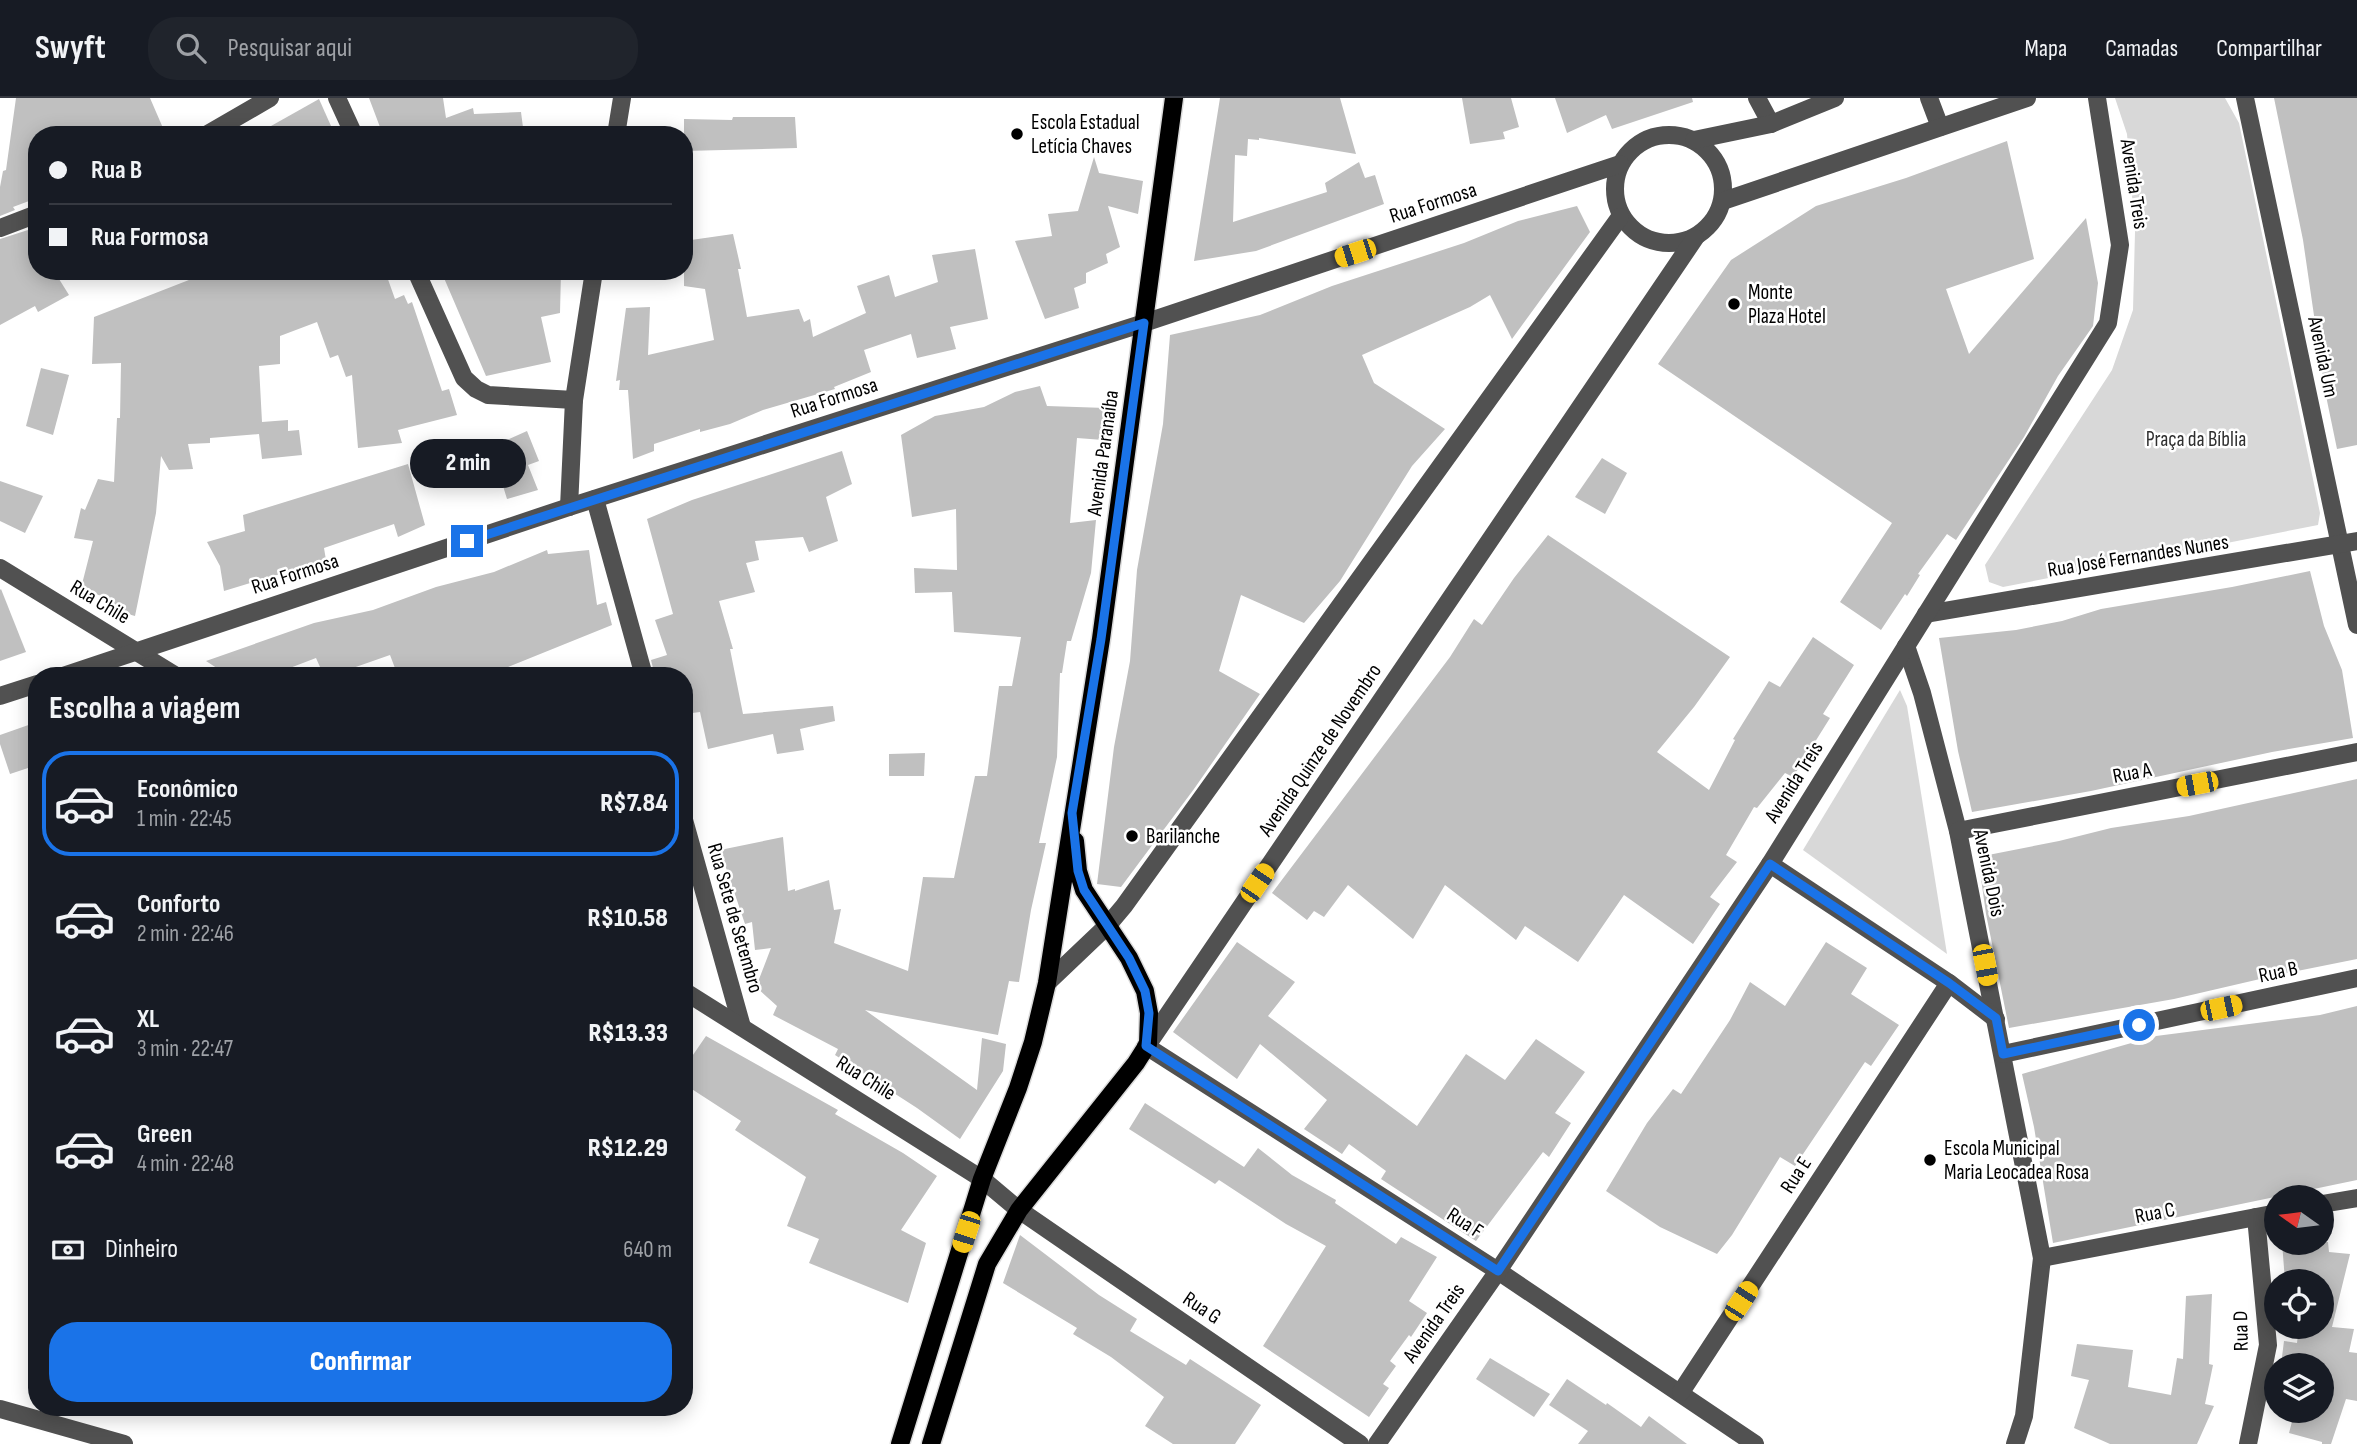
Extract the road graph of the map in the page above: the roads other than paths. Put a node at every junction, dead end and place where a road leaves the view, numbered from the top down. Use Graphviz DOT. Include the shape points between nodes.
graph roads {
  1 [pos="270,98"];
  2 [pos="337,98"];
  3 [pos="622,98"];
  4 [pos="1174,98"];
  5 [pos="1757,98"];
  6 [pos="1835,98"];
  7 [pos="1929,98"];
  8 [pos="2028,98"];
  9 [pos="2097,98"];
  10 [pos="2245,98"];
  11 [pos="1772,124"];
  12 [pos="222,126"];
  13 [pos="350,126"];
  14 [pos="617,126"];
  15 [pos="1940,127"];
  16 [pos="1694,140"];
  17 [pos="1619,164"];
  18 [pos="1723,201"];
  19 [pos="28,217"];
  20 [pos="1620,217"];
  21 [pos="0,228"];
  22 [pos="1695,238"];
  23 [pos="420,280"];
  24 [pos="593,280"];
  25 [pos="1144,323"];
  26 [pos="574,400"];
  27 [pos="595,499"];
  28 [pos="569,507"];
  29 [pos="2349,543"];
  30 [pos="0,568"];
  31 [pos="1926,614"];
  32 [pos="2357,625"];
  33 [pos="1906,646"];
  34 [pos="136,651"];
  35 [pos="89,667"];
  36 [pos="162,667"];
  37 [pos="642,667"];
  38 [pos="28,687"];
  39 [pos="0,696"];
  40 [pos="2357,752"];
  41 [pos="1072,813"];
  42 [pos="1958,831"];
  43 [pos="693,852"];
  44 [pos="1770,864"];
  45 [pos="1108,925"];
  46 [pos="2357,978"];
  47 [pos="1047,983"];
  48 [pos="1949,983"];
  49 [pos="693,997"];
  50 [pos="1996,1018"];
  51 [pos="742,1027"];
  52 [pos="1147,1045"];
  53 [pos="2003,1054"];
  54 [pos="982,1179"];
  55 [pos="2357,1198"];
  56 [pos="2334,1202"];
  57 [pos="1019,1210"];
  58 [pos="2264,1215"];
  59 [pos="2256,1217"];
  60 [pos="2042,1258"];
  61 [pos="1498,1271"];
  62 [pos="1681,1392"];
  63 [pos="0,1409"];
  64 [pos="124,1444"];
  65 [pos="900,1444"];
  66 [pos="931,1444"];
  67 [pos="1360,1444"];
  68 [pos="1377,1444"];
  69 [pos="1755,1444"];
  70 [pos="2015,1444"];
  71 [pos="2248,1444"];
  1 -- 12 [label="street"];
  2 -- 13 [label="street"];
  3 -- 14 [label="street"];
  4 -- 25 [label="main road, Avenida Paranaíba"];
  5 -- 11 [label="street"];
  6 -- 11 [label="street"];
  7 -- 15 [label="street"];
  8 -- 15 [label="street"];
  9 -- 31 [label="street, Avenida Treis" via="2120,245 2108,323"];
  10 -- 29 [label="street, Avenida Um"];
  11 -- 16 [label="street"];
  15 -- 18 [label="street"];
  16 -- 17 [label="street" via="1676,134 1643,140"];
  16 -- 18 [label="street" via="1712,155 1723,177"];
  17 -- 20 [label="street" via="1614,191"];
  17 -- 25 [label="street, Rua Formosa"];
  18 -- 22 [label="street" via="1719,213"];
  19 -- 21 [label="street"];
  20 -- 22 [label="street" via="1640,237 1668,245"];
  20 -- 45 [label="street"];
  22 -- 52 [label="street, Avenida Quinze de Novembro"];
  23 -- 26 [label="street" via="464,378 476,389 488,395"];
  24 -- 26 [label="street"];
  25 -- 27 [label="street, Rua Formosa"];
  25 -- 41 [label="main road, Avenida Paranaíba"];
  26 -- 28 [label="street"];
  27 -- 28 [label="street, Rua Formosa"];
  27 -- 37 [label="street"];
  28 -- 34 [label="street, Rua Formosa"];
  29 -- 31 [label="street, Rua José Fernandes Nunes"];
  29 -- 32 [label="street, Avenida Um"];
  30 -- 34 [label="street, Rua Chile"];
  31 -- 33 [label="street, Avenida Treis"];
  33 -- 42 [label="street, Avenida Dois"];
  33 -- 44 [label="street, Avenida Treis"];
  34 -- 35 [label="street, Rua Formosa"];
  34 -- 36 [label="street, Rua Chile"];
  38 -- 39 [label="street"];
  40 -- 42 [label="street, Rua A"];
  41 -- 45 [label="main road" via="1078,871 1092,904"];
  41 -- 47 [label="main road"];
  42 -- 50 [label="street, Avenida Dois"];
  43 -- 51 [label="street, Rua Sete de Setembro"];
  44 -- 48 [label="street"];
  44 -- 61 [label="street, Avenida Treis"];
  45 -- 47 [label="street"];
  45 -- 52 [label="main road" via="1145,991"];
  46 -- 53 [label="street, Rua B"];
  47 -- 54 [label="main road" via="1018,1088"];
  48 -- 50 [label="street"];
  48 -- 62 [label="street, Rua E"];
  49 -- 51 [label="street, Rua Chile"];
  50 -- 53 [label="street, Avenida Dois"];
  51 -- 54 [label="street, Rua Chile"];
  52 -- 57 [label="main road, Avenida Quinze de Novembro"];
  52 -- 61 [label="street, Rua F"];
  53 -- 60 [label="street, Avenida Dois"];
  54 -- 57 [label="street, Rua Chile"];
  54 -- 65 [label="main road"];
  55 -- 56 [label="street"];
  57 -- 66 [label="main road, Avenida Quinze de Novembro" via="987,1264"];
  57 -- 67 [label="street, Rua G"];
  58 -- 59 [label="street, Rua C"];
  59 -- 60 [label="street, Rua C"];
  59 -- 71 [label="street, Rua D" via="2268,1345"];
  60 -- 70 [label="street, Avenida Dois" via="2024,1416"];
  61 -- 62 [label="street, Rua F"];
  61 -- 68 [label="street, Avenida Treis"];
  62 -- 69 [label="street, Rua F"];
  63 -- 64 [label="street"];
}
